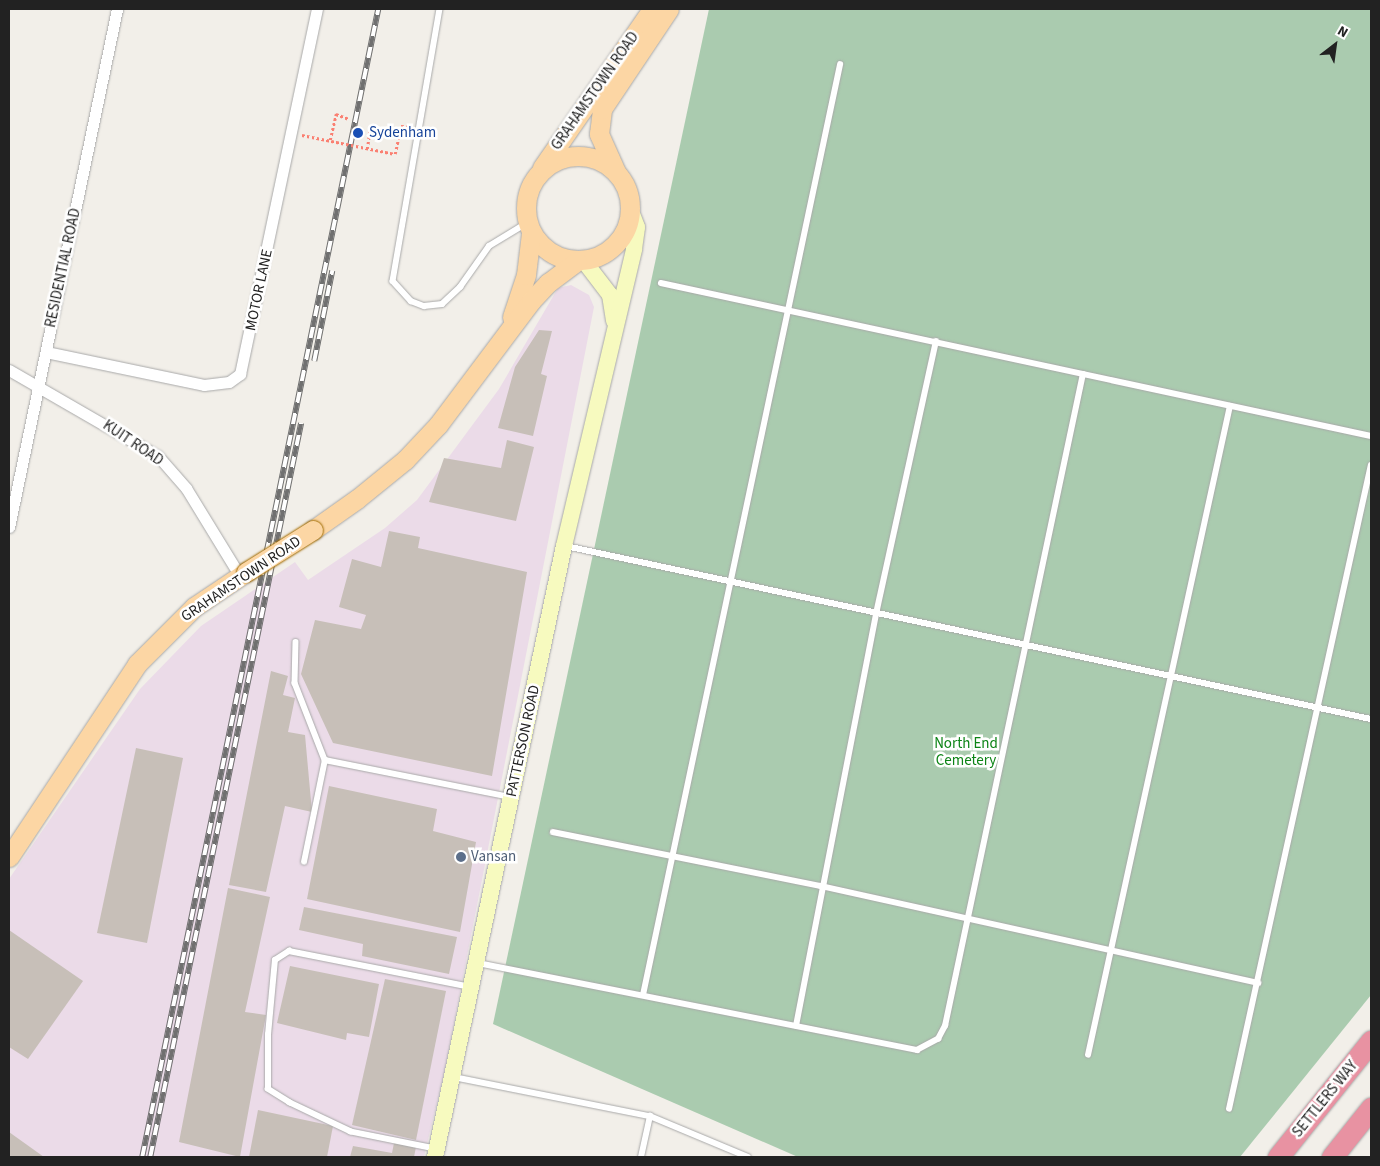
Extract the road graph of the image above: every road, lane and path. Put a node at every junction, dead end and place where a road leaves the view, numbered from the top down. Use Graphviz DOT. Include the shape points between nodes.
graph roads {
  1 [pos="117,9"];
  2 [pos="317,9"];
  3 [pos="440,9"];
  4 [pos="652,9"];
  5 [pos="669,9"];
  6 [pos="840,65"];
  7 [pos="349,119"];
  8 [pos="371,125"];
  9 [pos="401,126"];
  10 [pos="302,135"];
  11 [pos="330,140"];
  12 [pos="367,149"];
  13 [pos="538,173"];
  14 [pos="617,173"];
  15 [pos="630,209"];
  16 [pos="529,228"];
  17 [pos="580,261"];
  18 [pos="661,283"];
  19 [pos="788,310"];
  20 [pos="614,326"];
  21 [pos="506,332"];
  22 [pos="936,342"];
  23 [pos="46,352"];
  24 [pos="9,370"];
  25 [pos="1083,374"];
  26 [pos="40,388"];
  27 [pos="1230,406"];
  28 [pos="1371,436"];
  29 [pos="1371,465"];
  30 [pos="9,527"];
  31 [pos="564,546"];
  32 [pos="243,574"];
  33 [pos="729,582"];
  34 [pos="876,614"];
  35 [pos="296,642"];
  36 [pos="1026,646"];
  37 [pos="1173,675"];
  38 [pos="1318,707"];
  39 [pos="1371,719"];
  40 [pos="325,760"];
  41 [pos="512,798"];
  42 [pos="553,832"];
  43 [pos="670,855"];
  44 [pos="9,857"];
  45 [pos="304,862"];
  46 [pos="821,886"];
  47 [pos="968,918"];
  48 [pos="1112,951"];
  49 [pos="477,963"];
  50 [pos="1258,983"];
  51 [pos="472,987"];
  52 [pos="643,995"];
  53 [pos="796,1026"];
  54 [pos="1371,1041"];
  55 [pos="1088,1055"];
  56 [pos="454,1077"];
  57 [pos="1371,1108"];
  58 [pos="1229,1109"];
  59 [pos="650,1116"];
  60 [pos="436,1153"];
  61 [pos="642,1157"];
  62 [pos="748,1157"];
  63 [pos="1278,1157"];
  64 [pos="1332,1157"];
  1 -- 23 [label="street, RESIDENTIAL ROAD"];
  2 -- 23 [label="street, MOTOR LANE" via="243,366 236,379 222,384 204,384"];
  3 -- 16 [label="lane" via="393,281 411,301 424,306 442,304 454,294 489,246"];
  4 -- 13 [label="main road, GRAHAMSTOWN ROAD"];
  5 -- 14 [label="main road, GRAHAMSTOWN ROAD" via="602,109 599,134"];
  6 -- 19 [label="lane"];
  7 -- 11 [label="path" via="336,114"];
  8 -- 12 [label="path"];
  9 -- 12 [label="path, bridge" via="395,154"];
  10 -- 11 [label="path, bridge"];
  11 -- 12 [label="path, bridge"];
  13 -- 14 [label="main road, GRAHAMSTOWN ROAD" via="553,162 575,156 598,160"];
  13 -- 16 [label="main road, GRAHAMSTOWN ROAD" via="527,197"];
  14 -- 15 [label="main road, GRAHAMSTOWN ROAD" via="627,190"];
  15 -- 17 [label="main road, GRAHAMSTOWN ROAD" via="628,224 616,244 598,257"];
  15 -- 20 [label="street, PATTERSON ROAD" via="637,234"];
  16 -- 17 [label="main road" via="543,248 559,257"];
  16 -- 21 [label="main road, GRAHAMSTOWN ROAD" via="526,275"];
  17 -- 20 [label="street, PATTERSON ROAD" via="610,295"];
  17 -- 21 [label="main road, GRAHAMSTOWN ROAD" via="548,283"];
  18 -- 19 [label="lane"];
  19 -- 22 [label="lane"];
  19 -- 33 [label="lane"];
  20 -- 31 [label="street, PATTERSON ROAD"];
  21 -- 32 [label="main road, GRAHAMSTOWN ROAD, bridge" via="438,424 405,460 357,500"];
  22 -- 25 [label="lane"];
  22 -- 34 [label="lane"];
  23 -- 26 [label="street, RESIDENTIAL ROAD"];
  24 -- 26 [label="street, KUIT ROAD"];
  25 -- 27 [label="lane"];
  25 -- 36 [label="lane"];
  26 -- 30 [label="street, RESIDENTIAL ROAD"];
  26 -- 32 [label="street, KUIT ROAD" via="158,456 186,488"];
  27 -- 28 [label="lane"];
  27 -- 37 [label="lane"];
  29 -- 38 [label="lane"];
  31 -- 33 [label="lane"];
  31 -- 41 [label="street, PATTERSON ROAD"];
  32 -- 44 [label="main road, GRAHAMSTOWN ROAD" via="194,607 137,664"];
  33 -- 34 [label="lane"];
  33 -- 43 [label="lane"];
  34 -- 36 [label="lane"];
  34 -- 46 [label="lane"];
  35 -- 40 [label="lane" via="295,683"];
  36 -- 37 [label="lane"];
  36 -- 47 [label="lane"];
  37 -- 38 [label="lane"];
  37 -- 48 [label="lane"];
  38 -- 39 [label="lane"];
  38 -- 50 [label="lane"];
  40 -- 41 [label="lane"];
  40 -- 45 [label="lane"];
  41 -- 49 [label="street, PATTERSON ROAD"];
  42 -- 43 [label="lane"];
  43 -- 46 [label="lane"];
  43 -- 52 [label="lane"];
  46 -- 47 [label="lane"];
  46 -- 53 [label="lane"];
  47 -- 48 [label="lane"];
  47 -- 53 [label="lane" via="945,1026 932,1044 917,1050"];
  48 -- 50 [label="lane"];
  48 -- 55 [label="lane"];
  49 -- 51 [label="street, PATTERSON ROAD"];
  49 -- 52 [label="lane"];
  50 -- 58 [label="lane"];
  51 -- 56 [label="street, PATTERSON ROAD"];
  51 -- 60 [label="lane" via="289,951 275,960 268,1035 268,1089 290,1104 351,1132"];
  52 -- 53 [label="lane"];
  54 -- 63 [label="highway, SETTLERS WAY"];
  56 -- 59 [label="lane"];
  56 -- 60 [label="street, PATTERSON ROAD"];
  57 -- 64 [label="highway"];
  59 -- 61 [label="lane"];
  59 -- 62 [label="lane"];
}
